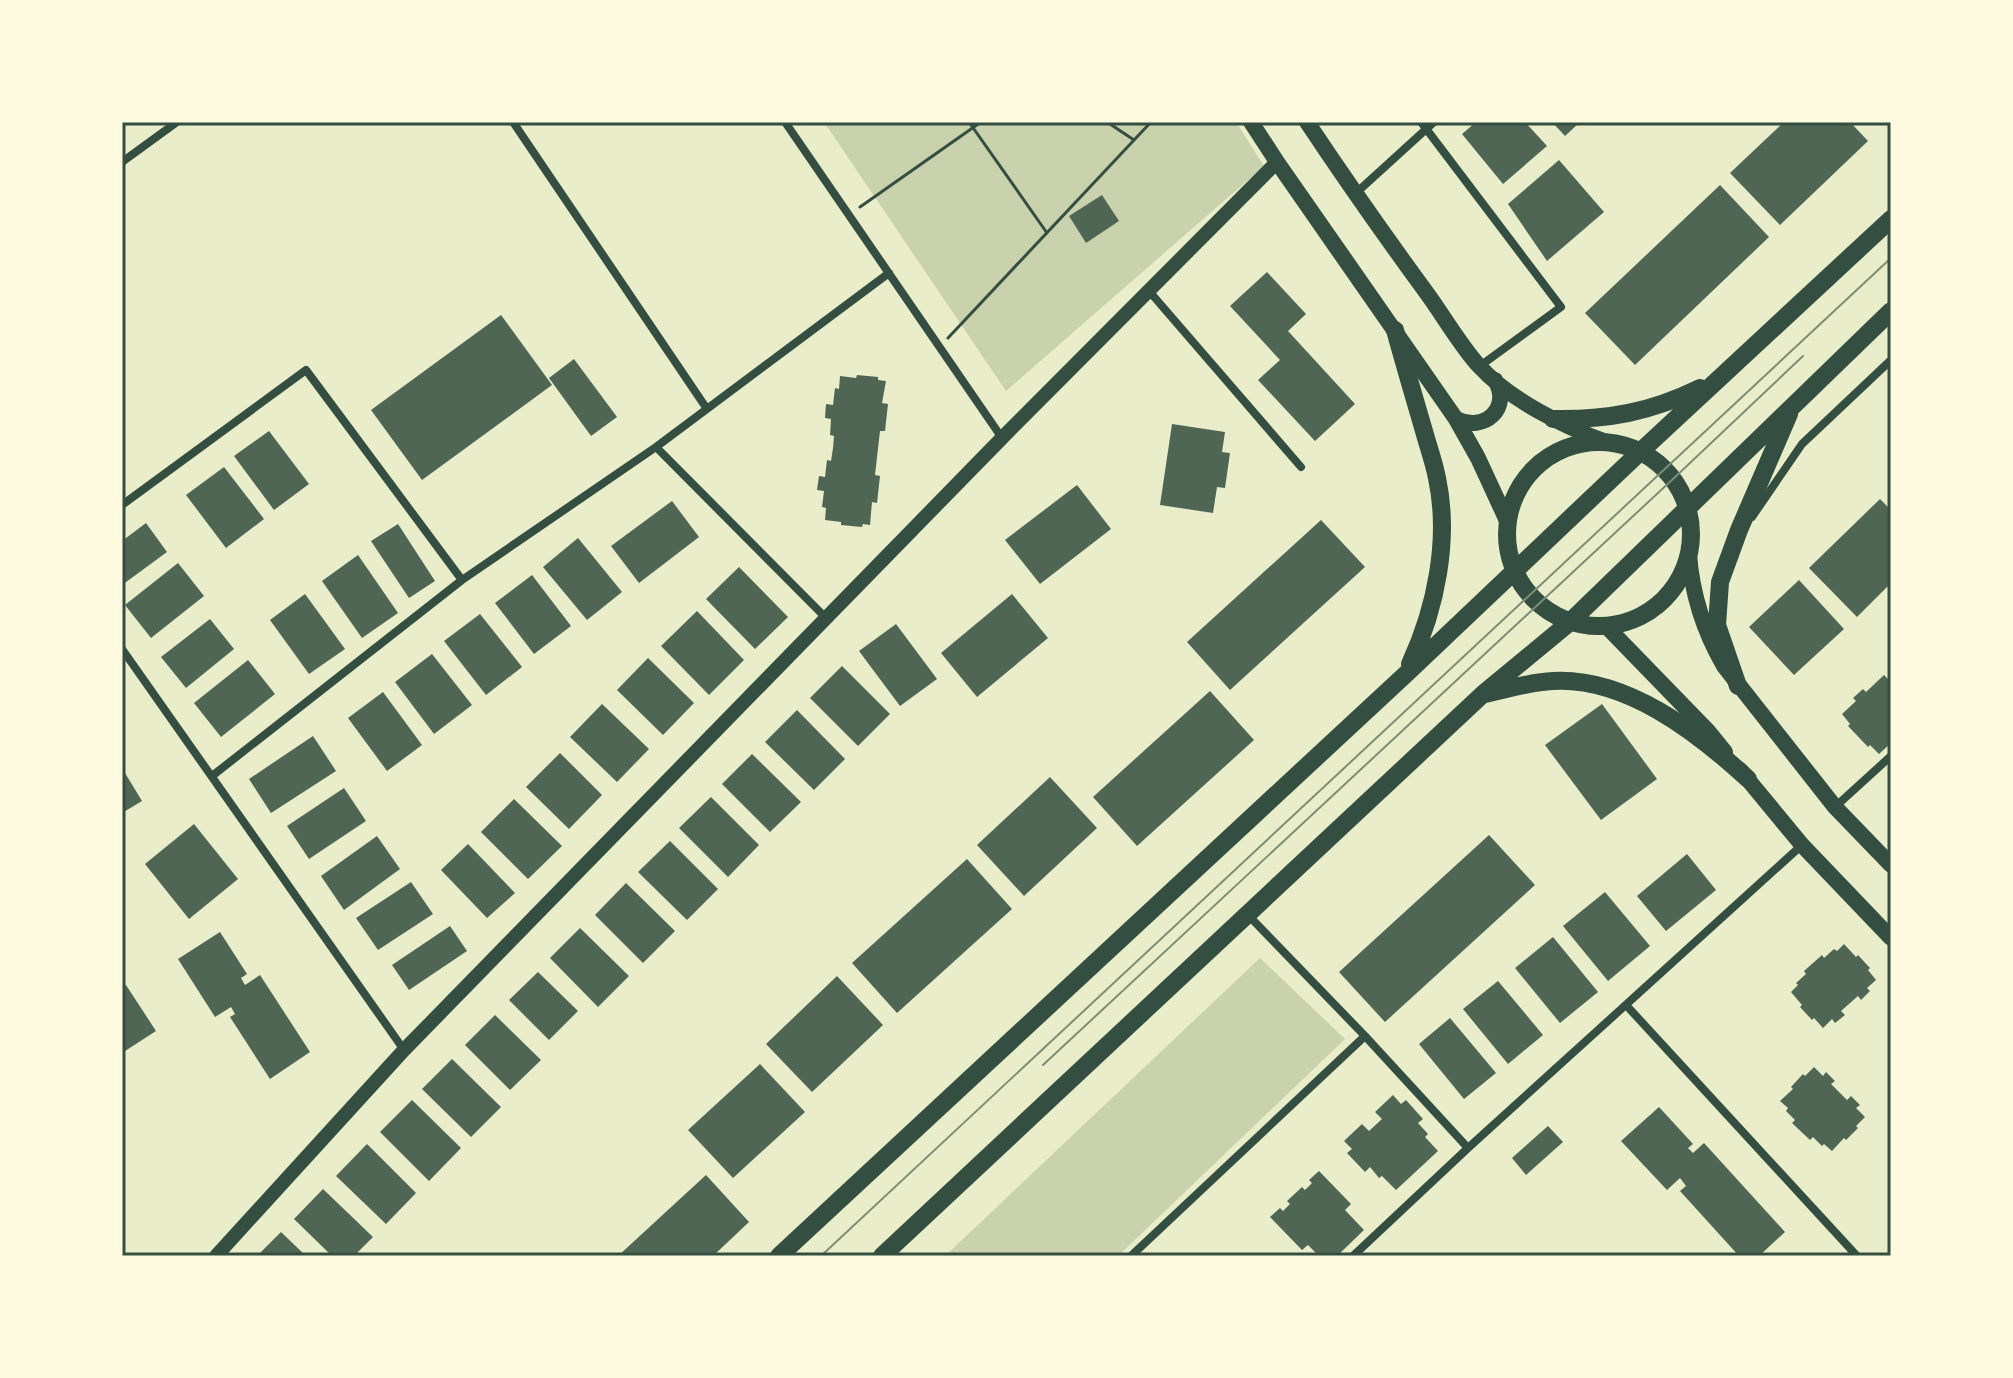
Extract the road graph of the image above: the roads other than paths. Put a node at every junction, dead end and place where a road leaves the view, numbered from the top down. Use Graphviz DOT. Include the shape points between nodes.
graph roads {
  1 [pos="177,122"];
  2 [pos="513,122"];
  3 [pos="785,122"];
  4 [pos="1251,122"];
  5 [pos="1307,122"];
  6 [pos="1427,124"];
  7 [pos="122,162"];
  8 [pos="1277,162"];
  9 [pos="1355,194"];
  10 [pos="1891,219"];
  11 [pos="889,273"];
  12 [pos="1149,291"];
  13 [pos="1891,311"];
  14 [pos="1395,330"];
  15 [pos="1891,360"];
  16 [pos="1480,366"];
  17 [pos="1723,374"];
  18 [pos="1495,379"];
  19 [pos="1793,406"];
  20 [pos="707,409"];
  21 [pos="1456,419"];
  22 [pos="1553,419"];
  23 [pos="1002,438"];
  24 [pos="1609,443"];
  25 [pos="656,447"];
  26 [pos="1640,452"];
  27 [pos="1301,467"];
  28 [pos="122,505"];
  29 [pos="1687,508"];
  30 [pos="1508,523"];
  31 [pos="1734,544"];
  32 [pos="1689,554"];
  33 [pos="1514,570"];
  34 [pos="462,580"];
  35 [pos="827,619"];
  36 [pos="1570,622"];
  37 [pos="1606,626"];
  38 [pos="122,649"];
  39 [pos="1406,674"];
  40 [pos="1738,686"];
  41 [pos="1483,694"];
  42 [pos="1891,756"];
  43 [pos="212,776"];
  44 [pos="1748,779"];
  45 [pos="1835,807"];
  46 [pos="1802,845"];
  47 [pos="1891,865"];
  48 [pos="1248,915"];
  49 [pos="1891,938"];
  50 [pos="1626,1005"];
  51 [pos="1365,1036"];
  52 [pos="404,1050"];
  53 [pos="1468,1148"];
  54 [pos="216,1256"];
  55 [pos="779,1256"];
  56 [pos="882,1256"];
  57 [pos="1131,1256"];
  58 [pos="1353,1256"];
  59 [pos="1857,1256"];
  1 -- 7 [label="street"];
  2 -- 20 [label="street"];
  3 -- 11 [label="street"];
  4 -- 8 [label="main road"];
  5 -- 9 [label="main road"];
  6 -- 9 [label="street"];
  6 -- 16 [label="street" via="1561,307"];
  8 -- 12 [label="street"];
  8 -- 14 [label="main road"];
  9 -- 16 [label="main road"];
  10 -- 17 [label="highway"];
  11 -- 20 [label="street"];
  11 -- 23 [label="street"];
  12 -- 23 [label="street"];
  12 -- 27 [label="street"];
  13 -- 19 [label="highway"];
  14 -- 21 [label="main road"];
  14 -- 39 [label="highway" via="1440,506 1435,589"];
  15 -- 31 [label="street" via="1802,444"];
  16 -- 18 [label="main road"];
  17 -- 22 [label="highway" via="1680,398 1634,413"];
  17 -- 26 [label="highway"];
  18 -- 21 [label="main road" via="1500,400 1494,414 1481,423"];
  18 -- 22 [label="main road"];
  19 -- 29 [label="highway"];
  19 -- 31 [label="highway"];
  20 -- 25 [label="street"];
  21 -- 30 [label="main road"];
  22 -- 24 [label="main road"];
  23 -- 35 [label="street"];
  24 -- 26 [label="highway"];
  24 -- 30 [label="highway" via="1577,445 1548,458 1525,479"];
  25 -- 34 [label="street"];
  25 -- 35 [label="street"];
  26 -- 29 [label="highway" via="1673,479"];
  26 -- 33 [label="highway"];
  28 -- 34 [label="street" via="306,370"];
  29 -- 32 [label="highway"];
  29 -- 36 [label="highway"];
  30 -- 33 [label="highway"];
  31 -- 40 [label="highway" via="1720,582 1717,625"];
  32 -- 37 [label="highway" via="1677,582 1657,605"];
  32 -- 40 [label="main road" via="1701,622"];
  33 -- 36 [label="highway" via="1539,604"];
  33 -- 39 [label="highway"];
  34 -- 43 [label="street"];
  35 -- 52 [label="street"];
  36 -- 37 [label="highway"];
  36 -- 41 [label="highway"];
  37 -- 44 [label="main road"];
  38 -- 43 [label="street"];
  39 -- 55 [label="highway"];
  40 -- 45 [label="main road"];
  41 -- 44 [label="highway" via="1553,681 1614,690 1682,726"];
  41 -- 48 [label="highway"];
  42 -- 45 [label="street"];
  43 -- 52 [label="street"];
  44 -- 46 [label="main road"];
  45 -- 47 [label="main road"];
  46 -- 49 [label="main road"];
  46 -- 50 [label="street"];
  48 -- 51 [label="street"];
  48 -- 56 [label="highway"];
  50 -- 53 [label="street"];
  50 -- 59 [label="street"];
  51 -- 53 [label="street"];
  51 -- 57 [label="street"];
  52 -- 54 [label="street"];
  53 -- 58 [label="street"];
}
